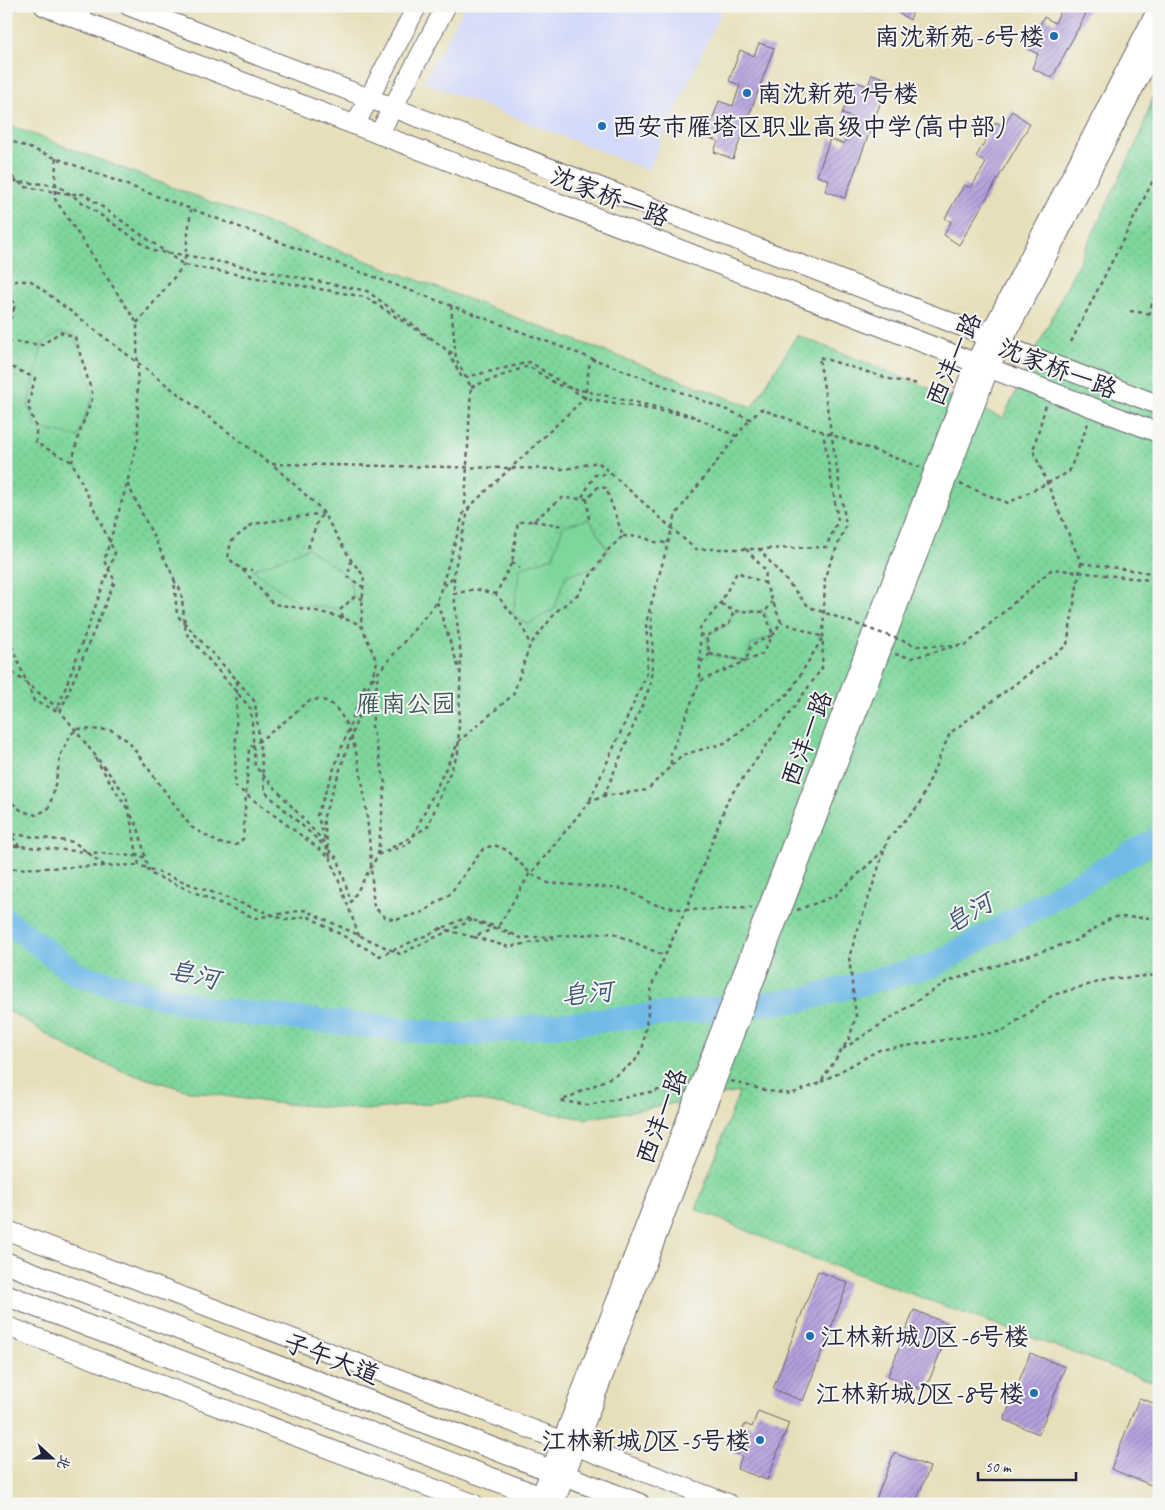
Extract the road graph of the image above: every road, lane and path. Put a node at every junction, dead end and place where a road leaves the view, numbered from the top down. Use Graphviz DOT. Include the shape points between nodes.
graph roads {
  1 [pos="44,6"];
  2 [pos="129,6"];
  3 [pos="416,6"];
  4 [pos="446,6"];
  5 [pos="1158,6"];
  6 [pos="1159,39"];
  7 [pos="369,99"];
  8 [pos="393,108"];
  9 [pos="355,125"];
  10 [pos="379,134"];
  11 [pos="6,139"];
  12 [pos="56,158"];
  13 [pos="6,172"];
  14 [pos="1158,172"];
  15 [pos="6,178"];
  16 [pos="19,182"];
  17 [pos="55,185"];
  18 [pos="56,192"];
  19 [pos="72,194"];
  20 [pos="191,210"];
  21 [pos="168,252"];
  22 [pos="185,255"];
  23 [pos="184,265"];
  24 [pos="1159,280"];
  25 [pos="6,281"];
  26 [pos="6,295"];
  27 [pos="1159,299"];
  28 [pos="451,305"];
  29 [pos="6,307"];
  30 [pos="14,308"];
  31 [pos="1130,310"];
  32 [pos="1155,314"];
  33 [pos="1149,315"];
  34 [pos="1159,316"];
  35 [pos="137,323"];
  36 [pos="8,341"];
  37 [pos="995,341"];
  38 [pos="1071,342"];
  39 [pos="447,350"];
  40 [pos="456,356"];
  41 [pos="595,358"];
  42 [pos="530,362"];
  43 [pos="528,366"];
  44 [pos="982,366"];
  45 [pos="466,378"];
  46 [pos="920,384"];
  47 [pos="471,387"];
  48 [pos="570,387"];
  49 [pos="586,390"];
  50 [pos="1050,391"];
  51 [pos="585,398"];
  52 [pos="1159,405"];
  53 [pos="1094,408"];
  54 [pos="696,417"];
  55 [pos="750,419"];
  56 [pos="823,432"];
  57 [pos="1159,433"];
  58 [pos="832,435"];
  59 [pos="736,436"];
  60 [pos="72,462"];
  61 [pos="272,464"];
  62 [pos="611,474"];
  63 [pos="940,476"];
  64 [pos="128,483"];
  65 [pos="1047,483"];
  66 [pos="582,497"];
  67 [pos="587,499"];
  68 [pos="468,508"];
  69 [pos="324,513"];
  70 [pos="589,519"];
  71 [pos="533,521"];
  72 [pos="563,526"];
  73 [pos="623,536"];
  74 [pos="110,543"];
  75 [pos="668,543"];
  76 [pos="308,548"];
  77 [pos="746,549"];
  78 [pos="759,549"];
  79 [pos="351,560"];
  80 [pos="512,562"];
  81 [pos="1081,563"];
  82 [pos="520,568"];
  83 [pos="109,570"];
  84 [pos="242,570"];
  85 [pos="253,570"];
  86 [pos="1159,574"];
  87 [pos="454,576"];
  88 [pos="174,578"];
  89 [pos="1159,581"];
  90 [pos="765,583"];
  91 [pos="363,587"];
  92 [pos="443,587"];
  93 [pos="454,594"];
  94 [pos="496,594"];
  95 [pos="363,599"];
  96 [pos="437,602"];
  97 [pos="772,602"];
  98 [pos="720,604"];
  99 [pos="651,610"];
  100 [pos="734,611"];
  101 [pos="765,612"];
  102 [pos="343,618"];
  103 [pos="183,622"];
  104 [pos="781,622"];
  105 [pos="361,625"];
  106 [pos="6,632"];
  107 [pos="700,634"];
  108 [pos="773,635"];
  109 [pos="706,636"];
  110 [pos="823,637"];
  111 [pos="530,645"];
  112 [pos="959,645"];
  113 [pos="881,650"];
  114 [pos="710,654"];
  115 [pos="746,661"];
  116 [pos="700,663"];
  117 [pos="6,667"];
  118 [pos="378,673"];
  119 [pos="461,674"];
  120 [pos="237,680"];
  121 [pos="700,681"];
  122 [pos="369,682"];
  123 [pos="641,685"];
  124 [pos="28,686"];
  125 [pos="237,694"];
  126 [pos="645,697"];
  127 [pos="58,708"];
  128 [pos="60,712"];
  129 [pos="348,730"];
  130 [pos="76,731"];
  131 [pos="351,736"];
  132 [pos="261,740"];
  133 [pos="459,741"];
  134 [pos="255,744"];
  135 [pos="87,746"];
  136 [pos="672,766"];
  137 [pos="264,775"];
  138 [pos="247,794"];
  139 [pos="604,796"];
  140 [pos="6,798"];
  141 [pos="589,802"];
  142 [pos="129,812"];
  143 [pos="7,833"];
  144 [pos="412,836"];
  145 [pos="326,844"];
  146 [pos="6,846"];
  147 [pos="20,847"];
  148 [pos="328,849"];
  149 [pos="884,850"];
  150 [pos="86,852"];
  151 [pos="378,855"];
  152 [pos="138,856"];
  153 [pos="145,856"];
  154 [pos="330,858"];
  155 [pos="139,865"];
  156 [pos="6,866"];
  157 [pos="105,866"];
  158 [pos="148,868"];
  159 [pos="370,869"];
  160 [pos="530,872"];
  161 [pos="351,902"];
  162 [pos="348,906"];
  163 [pos="775,909"];
  164 [pos="685,910"];
  165 [pos="272,915"];
  166 [pos="1159,918"];
  167 [pos="473,920"];
  168 [pos="438,928"];
  169 [pos="498,928"];
  170 [pos="492,930"];
  171 [pos="450,931"];
  172 [pos="359,936"];
  173 [pos="562,936"];
  174 [pos="473,937"];
  175 [pos="521,938"];
  176 [pos="391,951"];
  177 [pos="665,956"];
  178 [pos="1159,975"];
  179 [pos="842,1050"];
  180 [pos="711,1075"];
  181 [pos="820,1083"];
  182 [pos="6,1230"];
  183 [pos="6,1263"];
  184 [pos="6,1295"];
  185 [pos="6,1326"];
  186 [pos="569,1443"];
  187 [pos="557,1473"];
  188 [pos="549,1502"];
  189 [pos="474,1504"];
  190 [pos="639,1504"];
  191 [pos="729,1504"];
  1 -- 9 [label="main road, 沈家桥一路"];
  2 -- 7 [label="main road, 沈家桥一路"];
  3 -- 7 [label="main road"];
  4 -- 8 [label="main road"];
  5 -- 37 [label="main road, 西沣一路"];
  6 -- 37 [label="main road, 西沣一路"];
  7 -- 8 [label="main road, 沈家桥一路"];
  7 -- 9 [label="main road"];
  8 -- 10 [label="main road"];
  8 -- 37 [label="main road, 沈家桥一路"];
  9 -- 10 [label="main road, 沈家桥一路"];
  10 -- 44 [label="main road, 沈家桥一路"];
  11 -- 12 [label="path"];
  12 -- 17 [label="path"];
  12 -- 20 [label="path"];
  13 -- 16 [label="path"];
  14 -- 38 [label="path"];
  15 -- 16 [label="path"];
  16 -- 17 [label="path"];
  16 -- 18 [label="path" via="25,187"];
  17 -- 18 [label="path"];
  17 -- 19 [label="path"];
  18 -- 19 [label="path"];
  18 -- 35 [label="path" via="55,199"];
  19 -- 21 [label="path" via="154,251"];
  19 -- 21 [label="path" via="84,194"];
  20 -- 22 [label="path"];
  20 -- 28 [label="path"];
  21 -- 22 [label="path"];
  21 -- 23 [label="path"];
  22 -- 23 [label="path"];
  22 -- 39 [label="path" via="367,291"];
  23 -- 35 [label="path"];
  23 -- 39 [label="path" via="365,297"];
  24 -- 33 [label="path"];
  25 -- 61 [label="path, bridge" via="31,281"];
  26 -- 30 [label="path" via="16,304"];
  27 -- 32 [label="path"];
  28 -- 40 [label="path"];
  28 -- 41 [label="path"];
  29 -- 30 [label="path"];
  30 -- 36 [label="path" via="8,326"];
  31 -- 33 [label="path"];
  32 -- 33 [label="path"];
  32 -- 34 [label="path"];
  35 -- 64 [label="path" via="138,439"];
  36 -- 60 [label="path" via="7,365 35,378 28,406 36,428 36,443"];
  36 -- 60 [label="path" via="42,345 60,332 75,337 93,396"];
  37 -- 44 [label="main road, 西沣一路"];
  37 -- 52 [label="main road, 沈家桥一路"];
  39 -- 40 [label="path"];
  39 -- 45 [label="path" via="462,378"];
  40 -- 45 [label="path"];
  41 -- 49 [label="path" via="589,366"];
  41 -- 55 [label="path"];
  42 -- 43 [label="path"];
  42 -- 45 [label="path"];
  42 -- 48 [label="path"];
  43 -- 47 [label="path"];
  43 -- 48 [label="path" via="558,385"];
  44 -- 50 [label="main road, 沈家桥一路"];
  44 -- 63 [label="main road, 西沣一路"];
  45 -- 47 [label="path"];
  46 -- 58 [label="path" via="893,380 819,357"];
  47 -- 68 [label="path" via="465,504"];
  48 -- 49 [label="path"];
  48 -- 51 [label="path"];
  49 -- 51 [label="path"];
  49 -- 54 [label="path"];
  50 -- 53 [label="main road, 沈家桥一路"];
  50 -- 65 [label="path" via="1033,450"];
  51 -- 54 [label="path"];
  51 -- 68 [label="path"];
  53 -- 57 [label="main road, 沈家桥一路"];
  53 -- 65 [label="path" via="1069,472"];
  54 -- 59 [label="path"];
  55 -- 56 [label="path" via="761,409"];
  55 -- 59 [label="path"];
  56 -- 58 [label="path"];
  56 -- 78 [label="path" via="838,520 826,547"];
  58 -- 63 [label="path"];
  58 -- 110 [label="path" via="846,525 825,576"];
  59 -- 75 [label="path" via="676,514"];
  60 -- 74 [label="path"];
  61 -- 62 [label="path, bridge" via="566,469 598,462"];
  61 -- 69 [label="path"];
  62 -- 66 [label="path" via="595,475"];
  62 -- 77 [label="path, bridge" via="694,549"];
  63 -- 65 [label="path" via="1008,503"];
  63 -- 113 [label="main road, 西沣一路"];
  63 -- 163 [label="main road, 西沣一路"];
  64 -- 74 [label="path"];
  64 -- 88 [label="path"];
  65 -- 81 [label="path"];
  66 -- 67 [label="path"];
  66 -- 71 [label="path" via="562,498"];
  67 -- 70 [label="path"];
  67 -- 73 [label="path" via="598,486 606,488"];
  68 -- 87 [label="path"];
  68 -- 92 [label="path" via="464,512"];
  69 -- 76 [label="path" via="318,520"];
  69 -- 79 [label="path"];
  69 -- 84 [label="path" via="254,524 231,541 228,558"];
  71 -- 72 [label="path"];
  71 -- 80 [label="path" via="518,522"];
  73 -- 75 [label="path"];
  73 -- 111 [label="path" via="608,550 578,594 557,611"];
  74 -- 83 [label="path" via="115,553"];
  74 -- 83 [label="path" via="104,561"];
  75 -- 99 [label="path"];
  77 -- 78 [label="path, bridge"];
  77 -- 90 [label="path" via="766,571"];
  78 -- 112 [label="path, bridge" via="809,607 917,646"];
  79 -- 91 [label="path" via="364,576"];
  79 -- 91 [label="path" via="348,577"];
  80 -- 82 [label="path"];
  80 -- 94 [label="path"];
  81 -- 86 [label="path"];
  81 -- 149 [label="path" via="1068,645 950,733 919,805 888,839"];
  83 -- 127 [label="path"];
  83 -- 128 [label="path" via="115,581"];
  84 -- 85 [label="path"];
  84 -- 102 [label="path" via="273,604 300,606"];
  87 -- 92 [label="path"];
  87 -- 93 [label="path"];
  88 -- 103 [label="path" via="181,591"];
  88 -- 103 [label="path" via="177,615"];
  89 -- 112 [label="path, bridge" via="1052,569 966,645"];
  90 -- 97 [label="path"];
  90 -- 98 [label="path" via="737,572"];
  91 -- 95 [label="path"];
  92 -- 96 [label="path"];
  93 -- 94 [label="path" via="476,589"];
  93 -- 119 [label="path"];
  94 -- 111 [label="path" via="523,627"];
  95 -- 102 [label="path" via="354,597 341,609"];
  95 -- 105 [label="path"];
  96 -- 118 [label="path"];
  96 -- 119 [label="path"];
  97 -- 101 [label="path"];
  97 -- 104 [label="path"];
  98 -- 100 [label="path"];
  98 -- 107 [label="path" via="700,628"];
  99 -- 123 [label="path" via="646,622 646,676"];
  99 -- 126 [label="path" via="653,658 650,686"];
  100 -- 101 [label="path"];
  100 -- 109 [label="path" via="729,624"];
  101 -- 108 [label="path"];
  102 -- 105 [label="path"];
  103 -- 120 [label="path"];
  103 -- 125 [label="path" via="186,633"];
  104 -- 108 [label="path"];
  104 -- 110 [label="path"];
  105 -- 122 [label="path" via="376,662"];
  106 -- 124 [label="path"];
  107 -- 109 [label="path"];
  107 -- 116 [label="path"];
  108 -- 115 [label="path" via="762,654"];
  108 -- 115 [label="path" via="751,645"];
  109 -- 114 [label="path"];
  110 -- 136 [label="path" via="790,692 725,743 682,755"];
  110 -- 164 [label="path" via="822,668 728,799"];
  111 -- 133 [label="path" via="513,695"];
  112 -- 113 [label="path, bridge" via="912,658"];
  113 -- 163 [label="main road, 西沣一路"];
  114 -- 115 [label="path"];
  114 -- 116 [label="path"];
  115 -- 121 [label="path"];
  116 -- 121 [label="path"];
  117 -- 124 [label="path"];
  118 -- 122 [label="path"];
  118 -- 151 [label="path" via="372,726 385,782"];
  119 -- 133 [label="path"];
  120 -- 125 [label="path"];
  120 -- 132 [label="path" via="255,702"];
  121 -- 136 [label="path" via="671,753"];
  122 -- 129 [label="path" via="364,687"];
  122 -- 131 [label="path"];
  123 -- 126 [label="path"];
  123 -- 141 [label="path"];
  124 -- 127 [label="path"];
  124 -- 128 [label="path" via="34,701"];
  125 -- 134 [label="path" via="252,709"];
  125 -- 138 [label="path" via="235,786"];
  126 -- 139 [label="path"];
  127 -- 128 [label="path"];
  128 -- 130 [label="path"];
  129 -- 131 [label="path"];
  129 -- 132 [label="path" via="340,711 331,702 321,700 308,702"];
  129 -- 145 [label="path" via="317,815"];
  130 -- 135 [label="path"];
  130 -- 138 [label="path" via="93,728 111,730 128,740 191,827 219,843 236,845 243,839"];
  130 -- 140 [label="path" via="71,734 61,754 48,809 36,815 22,811"];
  131 -- 148 [label="path" via="322,819"];
  131 -- 159 [label="path" via="358,755 368,813"];
  132 -- 134 [label="path"];
  132 -- 137 [label="path"];
  133 -- 144 [label="path"];
  133 -- 144 [label="path" via="458,753 428,826"];
  134 -- 137 [label="path" via="255,766"];
  134 -- 138 [label="path" via="250,748"];
  135 -- 142 [label="path"];
  135 -- 142 [label="path" via="126,795"];
  136 -- 139 [label="path" via="646,790"];
  137 -- 145 [label="path"];
  137 -- 148 [label="path" via="266,792"];
  138 -- 154 [label="path"];
  139 -- 141 [label="path"];
  141 -- 160 [label="path"];
  142 -- 152 [label="path"];
  142 -- 153 [label="path" via="138,827"];
  143 -- 147 [label="path"];
  143 -- 150 [label="path" via="74,842"];
  144 -- 151 [label="path"];
  145 -- 148 [label="path"];
  146 -- 147 [label="path"];
  147 -- 150 [label="path"];
  148 -- 154 [label="path"];
  148 -- 161 [label="path" via="338,859"];
  149 -- 163 [label="path" via="835,896 800,910"];
  149 -- 179 [label="path" via="849,957 856,1016"];
  150 -- 152 [label="path"];
  150 -- 157 [label="path"];
  151 -- 159 [label="path"];
  152 -- 153 [label="path"];
  152 -- 155 [label="path"];
  153 -- 158 [label="path"];
  154 -- 162 [label="path"];
  155 -- 157 [label="path"];
  155 -- 158 [label="path"];
  156 -- 157 [label="path" via="9,869"];
  158 -- 165 [label="path"];
  158 -- 165 [label="path" via="149,873 255,918"];
  159 -- 160 [label="path" via="374,907 385,917 395,920 423,912 450,894 483,849 494,846 507,850"];
  159 -- 161 [label="path"];
  160 -- 164 [label="path" via="548,883 625,889 652,904"];
  160 -- 169 [label="path"];
  161 -- 162 [label="path"];
  162 -- 172 [label="path"];
  163 -- 164 [label="path"];
  163 -- 180 [label="main road, 西沣一路"];
  164 -- 177 [label="path"];
  165 -- 172 [label="path" via="304,910"];
  165 -- 176 [label="path" via="286,920 307,916 380,956"];
  166 -- 179 [label="path" via="1113,917 1077,940 946,982"];
  167 -- 168 [label="path" via="465,918"];
  167 -- 169 [label="path"];
  167 -- 170 [label="path"];
  167 -- 171 [label="path"];
  168 -- 171 [label="path"];
  168 -- 176 [label="path"];
  169 -- 170 [label="path"];
  169 -- 175 [label="path"];
  170 -- 174 [label="path"];
  170 -- 175 [label="path"];
  171 -- 174 [label="path"];
  171 -- 176 [label="path" via="400,954"];
  172 -- 176 [label="path"];
  173 -- 174 [label="path" via="509,947"];
  173 -- 175 [label="path"];
  173 -- 177 [label="path" via="613,933"];
  177 -- 180 [label="path" via="652,985 643,1046 635,1061 616,1075 561,1100 589,1105"];
  178 -- 181 [label="path" via="1109,979 1053,995 1002,1031 879,1050"];
  179 -- 181 [label="path"];
  180 -- 181 [label="path" via="791,1094"];
  180 -- 186 [label="main road, 西沣一路"];
  182 -- 186 [label="main road"];
  183 -- 187 [label="main road, 子午大道"];
  184 -- 188 [label="main road"];
  185 -- 189 [label="main road"];
  186 -- 187 [label="main road, 西沣一路"];
  186 -- 191 [label="main road"];
  187 -- 188 [label="main road, 西沣一路"];
  187 -- 190 [label="main road, 子午大道"];
}
